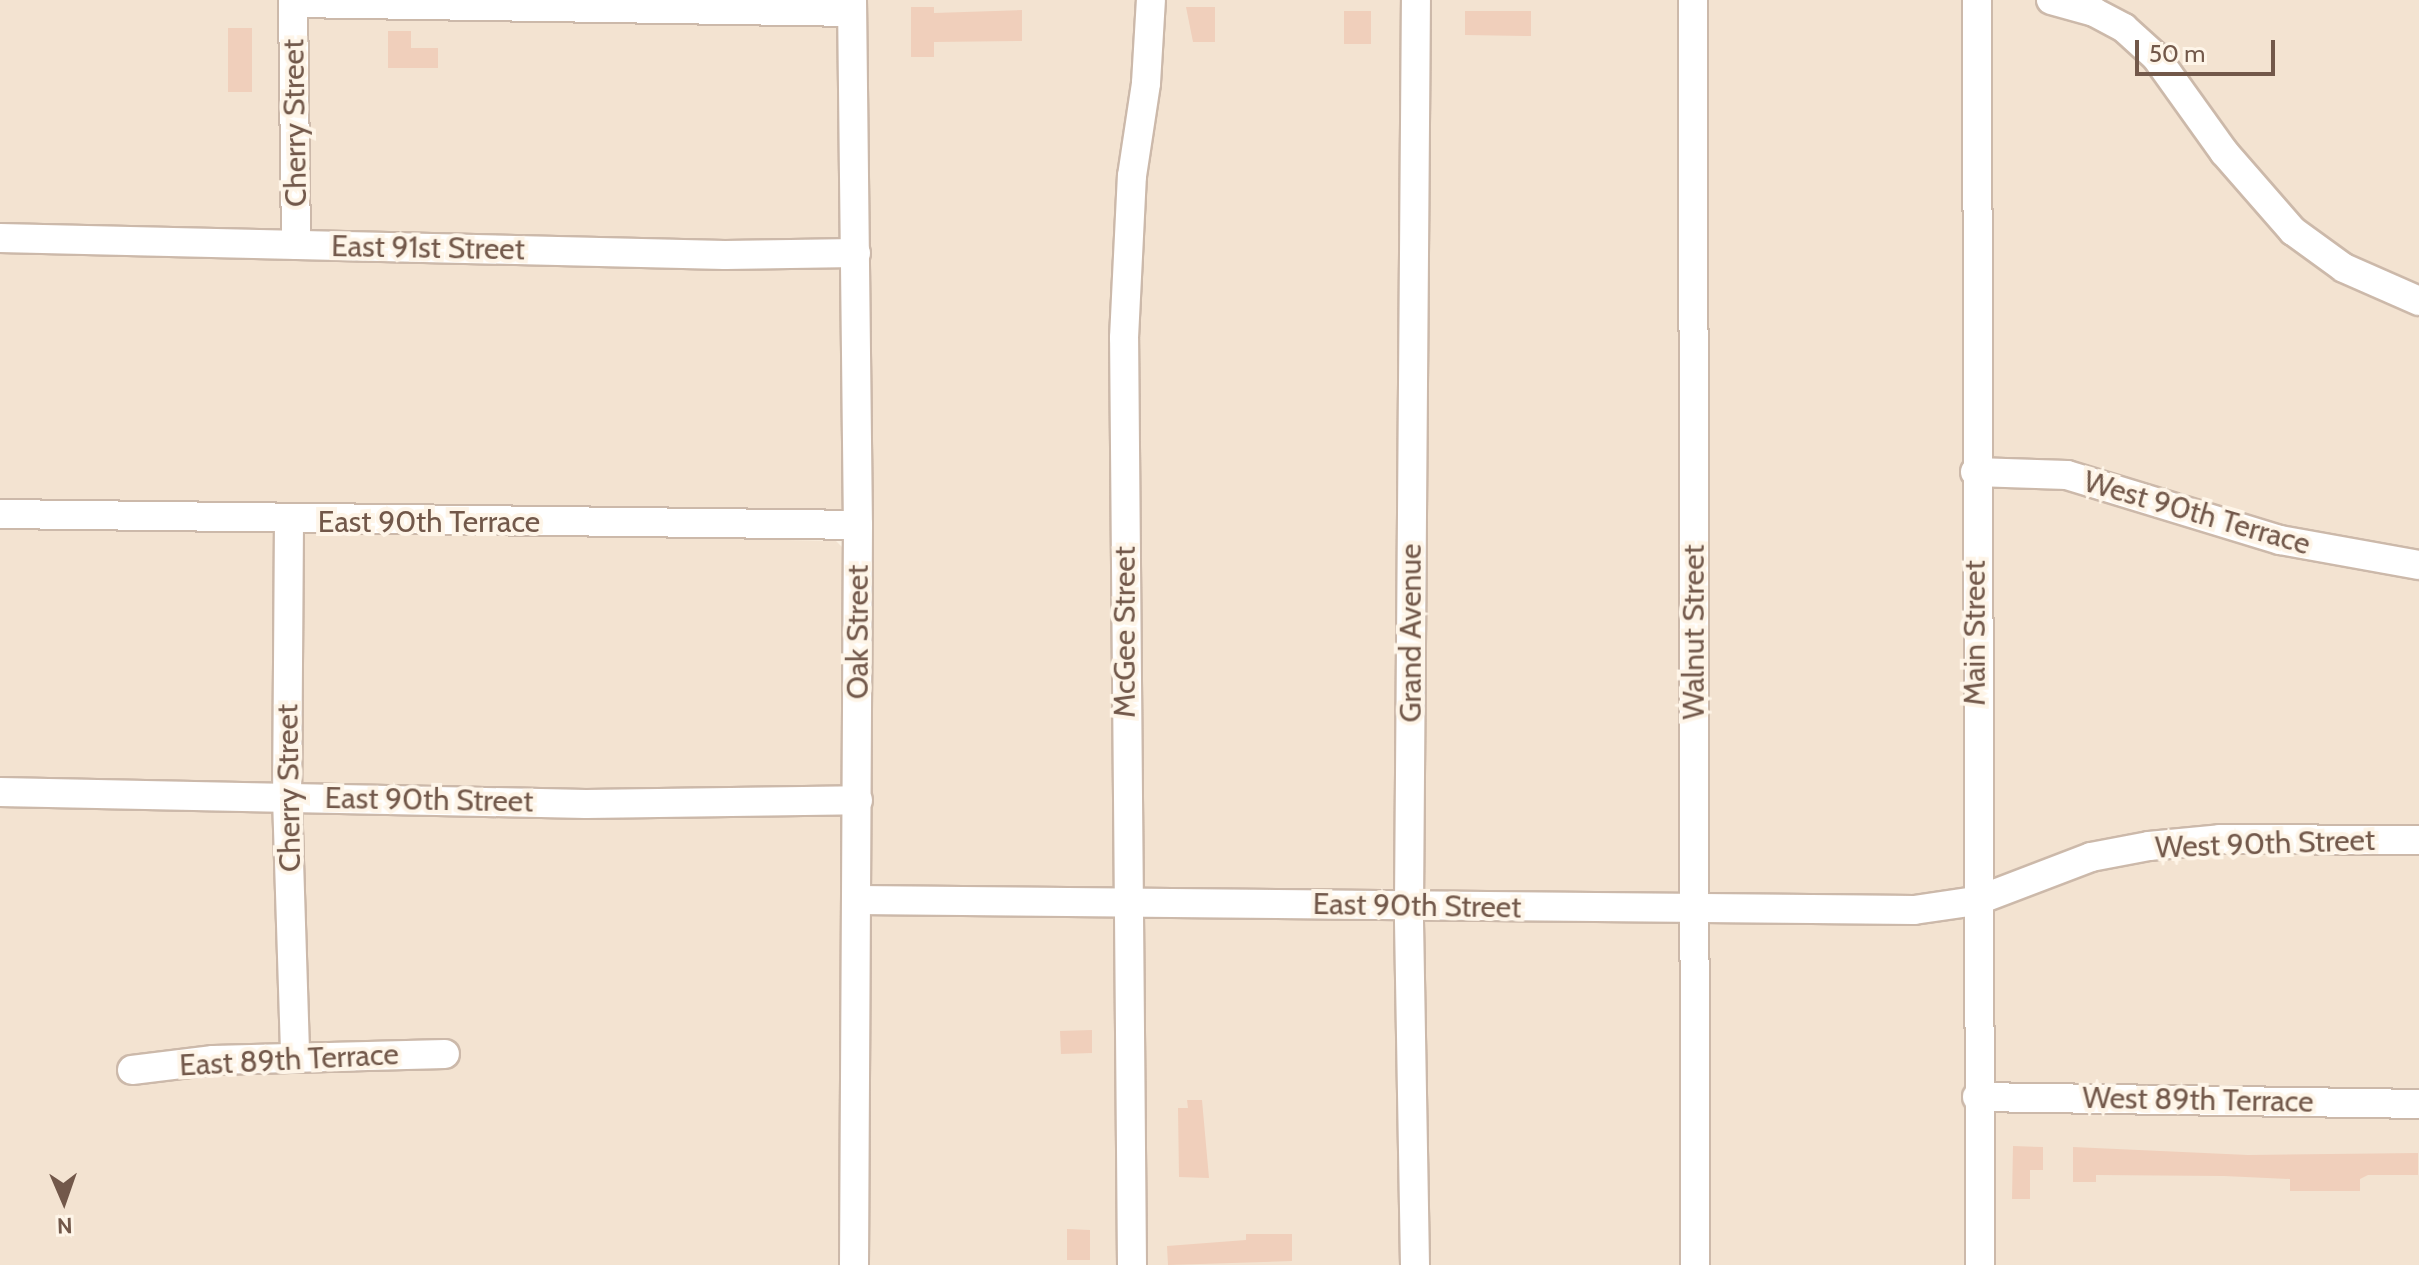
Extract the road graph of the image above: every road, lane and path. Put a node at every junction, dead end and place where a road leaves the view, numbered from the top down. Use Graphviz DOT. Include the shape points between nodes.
graph roads {
  1 [pos="1151,0"];
  2 [pos="1416,0"];
  3 [pos="1693,0"];
  4 [pos="1977,0"];
  5 [pos="2051,0"];
  6 [pos="294,1"];
  7 [pos="852,6"];
  8 [pos="0,238"];
  9 [pos="296,245"];
  10 [pos="856,253"];
  11 [pos="2419,301"];
  12 [pos="1975,472"];
  13 [pos="0,514"];
  14 [pos="289,521"];
  15 [pos="858,525"];
  16 [pos="2419,565"];
  17 [pos="0,792"];
  18 [pos="287,797"];
  19 [pos="858,800"];
  20 [pos="2419,840"];
  21 [pos="858,900"];
  22 [pos="1976,901"];
  23 [pos="1127,903"];
  24 [pos="1409,905"];
  25 [pos="1695,908"];
  26 [pos="445,1054"];
  27 [pos="295,1055"];
  28 [pos="132,1070"];
  29 [pos="1977,1097"];
  30 [pos="2419,1104"];
  31 [pos="854,1265"];
  32 [pos="1132,1265"];
  33 [pos="1415,1265"];
  34 [pos="1695,1265"];
  35 [pos="1980,1265"];
  1 -- 23 [label="street, McGee Street" via="1132,176 1124,338"];
  2 -- 24 [label="street, Grand Avenue"];
  3 -- 25 [label="street, Walnut Street"];
  4 -- 12 [label="street, Main Street"];
  5 -- 11 [label="street" via="2094,12 2124,28 2156,57 2224,152 2293,231 2344,268"];
  6 -- 7 [label="street"];
  6 -- 9 [label="street, Cherry Street"];
  7 -- 10 [label="street, Oak Street"];
  8 -- 9 [label="street, East 91st Street"];
  9 -- 10 [label="street, East 91st Street"];
  10 -- 15 [label="street, Oak Street"];
  12 -- 16 [label="street, West 90th Terrace" via="2067,475 2280,540"];
  12 -- 22 [label="street, Main Street"];
  13 -- 14 [label="street, East 90th Terrace"];
  14 -- 15 [label="street, East 90th Terrace"];
  14 -- 18 [label="street, Cherry Street"];
  15 -- 19 [label="street, Oak Street"];
  17 -- 18 [label="street, East 90th Street"];
  18 -- 19 [label="street, East 90th Street" via="586,804"];
  18 -- 27 [label="street, Cherry Street"];
  19 -- 21 [label="street, Oak Street"];
  20 -- 22 [label="street, West 90th Street" via="2220,839 2149,846 2091,857"];
  21 -- 23 [label="street, East 90th Street"];
  21 -- 31 [label="street, Oak Street"];
  22 -- 25 [label="street, East 90th Street" via="1914,910"];
  22 -- 29 [label="street, Main Street"];
  23 -- 24 [label="street, East 90th Street"];
  23 -- 32 [label="street, McGee Street"];
  24 -- 25 [label="street, East 90th Street"];
  24 -- 33 [label="street, Grand Avenue"];
  25 -- 34 [label="street, Walnut Street"];
  26 -- 27 [label="street, East 89th Terrace"];
  27 -- 28 [label="street, East 89th Terrace"];
  29 -- 30 [label="street, West 89th Terrace"];
  29 -- 35 [label="street, Main Street"];
}
